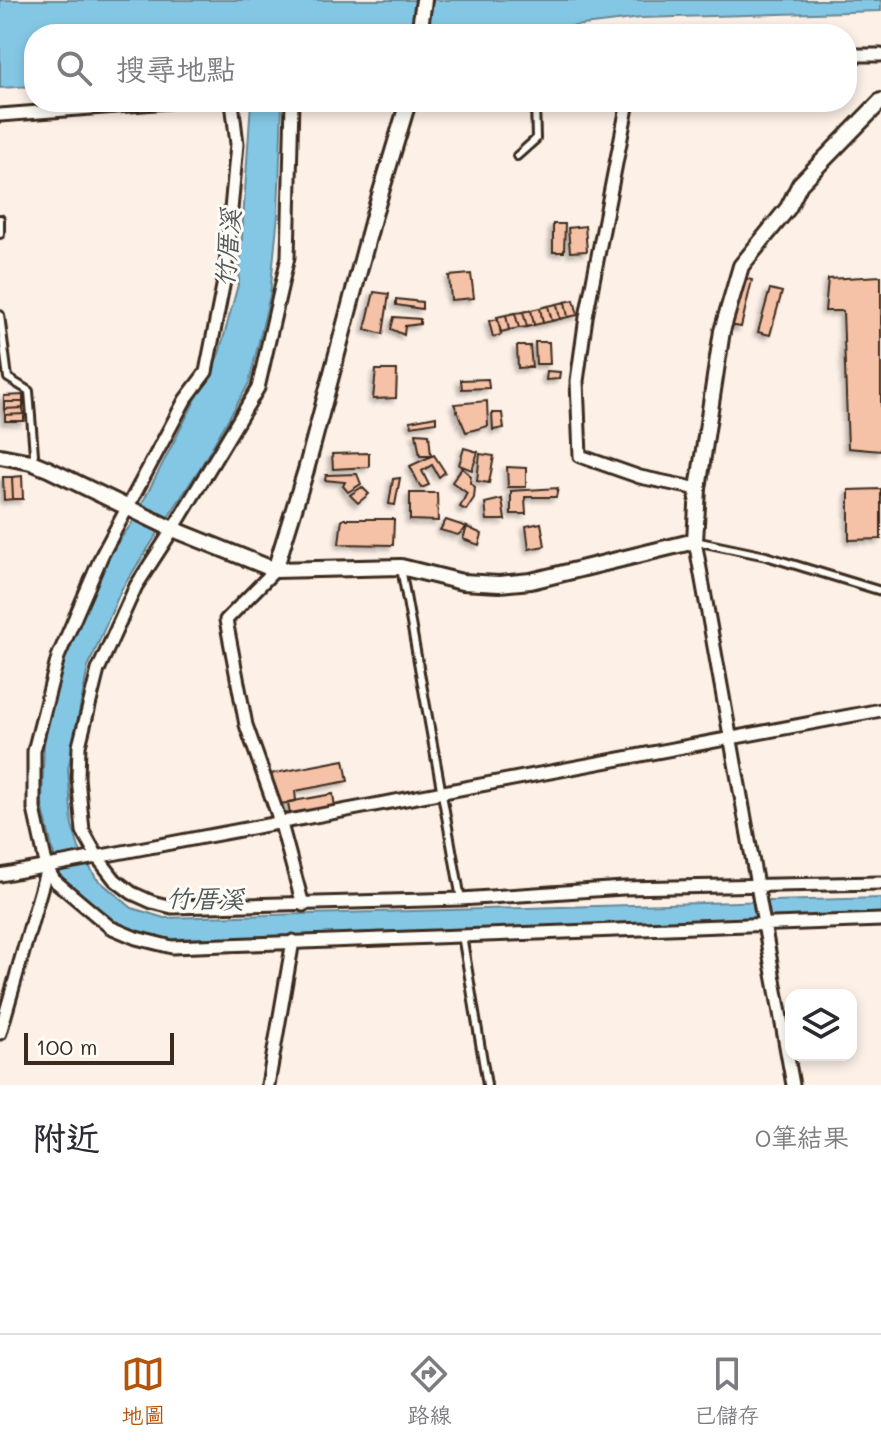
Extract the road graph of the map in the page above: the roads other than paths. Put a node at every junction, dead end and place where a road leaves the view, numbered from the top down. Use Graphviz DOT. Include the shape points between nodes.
graph roads {
  1 [pos="424,0"];
  2 [pos="420,24"];
  3 [pos="857,55"];
  4 [pos="881,55"];
  5 [pos="881,101"];
  6 [pos="39,112"];
  7 [pos="233,112"];
  8 [pos="292,112"];
  9 [pos="405,112"];
  10 [pos="535,112"];
  11 [pos="626,112"];
  12 [pos="0,115"];
  13 [pos="517,156"];
  14 [pos="0,219"];
  15 [pos="0,227"];
  16 [pos="0,234"];
  17 [pos="0,315"];
  18 [pos="0,456"];
  19 [pos="31,462"];
  20 [pos="698,489"];
  21 [pos="129,507"];
  22 [pos="170,528"];
  23 [pos="695,541"];
  24 [pos="401,567"];
  25 [pos="275,570"];
  26 [pos="881,591"];
  27 [pos="881,710"];
  28 [pos="731,737"];
  29 [pos="442,792"];
  30 [pos="281,824"];
  31 [pos="98,858"];
  32 [pos="47,868"];
  33 [pos="0,875"];
  34 [pos="881,883"];
  35 [pos="755,885"];
  36 [pos="461,899"];
  37 [pos="303,905"];
  38 [pos="881,920"];
  39 [pos="762,925"];
  40 [pos="462,935"];
  41 [pos="293,941"];
  42 [pos="0,1033"];
  43 [pos="268,1085"];
  44 [pos="487,1085"];
  45 [pos="793,1085"];
  1 -- 2 [label="street"];
  3 -- 4 [label="street"];
  5 -- 20 [label="street" via="800,184 788,208 741,266 722,331"];
  6 -- 12 [label="street"];
  7 -- 21 [label="street" via="237,144 225,276 206,372 185,400"];
  8 -- 22 [label="street" via="288,257 258,388"];
  9 -- 25 [label="street"];
  10 -- 13 [label="lane" via="536,139"];
  11 -- 20 [label="street" via="577,381 580,456 640,477"];
  14 -- 15 [label="lane"];
  15 -- 16 [label="lane"];
  17 -- 19 [label="lane" via="8,378 29,391"];
  18 -- 19 [label="street"];
  19 -- 21 [label="street"];
  20 -- 23 [label="street"];
  21 -- 22 [label="street"];
  21 -- 32 [label="street" via="67,634 34,751 34,809"];
  22 -- 25 [label="street"];
  22 -- 31 [label="street" via="136,586 98,670 79,746 83,831"];
  23 -- 24 [label="street" via="499,584 462,582"];
  23 -- 26 [label="lane"];
  23 -- 28 [label="street"];
  24 -- 25 [label="street"];
  24 -- 29 [label="lane"];
  25 -- 30 [label="street" via="226,620 246,725"];
  27 -- 28 [label="street"];
  28 -- 29 [label="street"];
  28 -- 35 [label="street"];
  29 -- 30 [label="street"];
  29 -- 36 [label="lane"];
  30 -- 31 [label="street"];
  30 -- 37 [label="street"];
  31 -- 32 [label="street"];
  31 -- 37 [label="street" via="122,887 163,906"];
  32 -- 33 [label="street"];
  32 -- 41 [label="street" via="110,927 136,938 172,947"];
  32 -- 42 [label="street"];
  34 -- 35 [label="street"];
  35 -- 36 [label="street"];
  35 -- 39 [label="street"];
  36 -- 37 [label="street"];
  38 -- 39 [label="street"];
  39 -- 40 [label="street"];
  39 -- 45 [label="street"];
  40 -- 41 [label="street"];
  40 -- 44 [label="lane"];
  41 -- 43 [label="street"];
}
